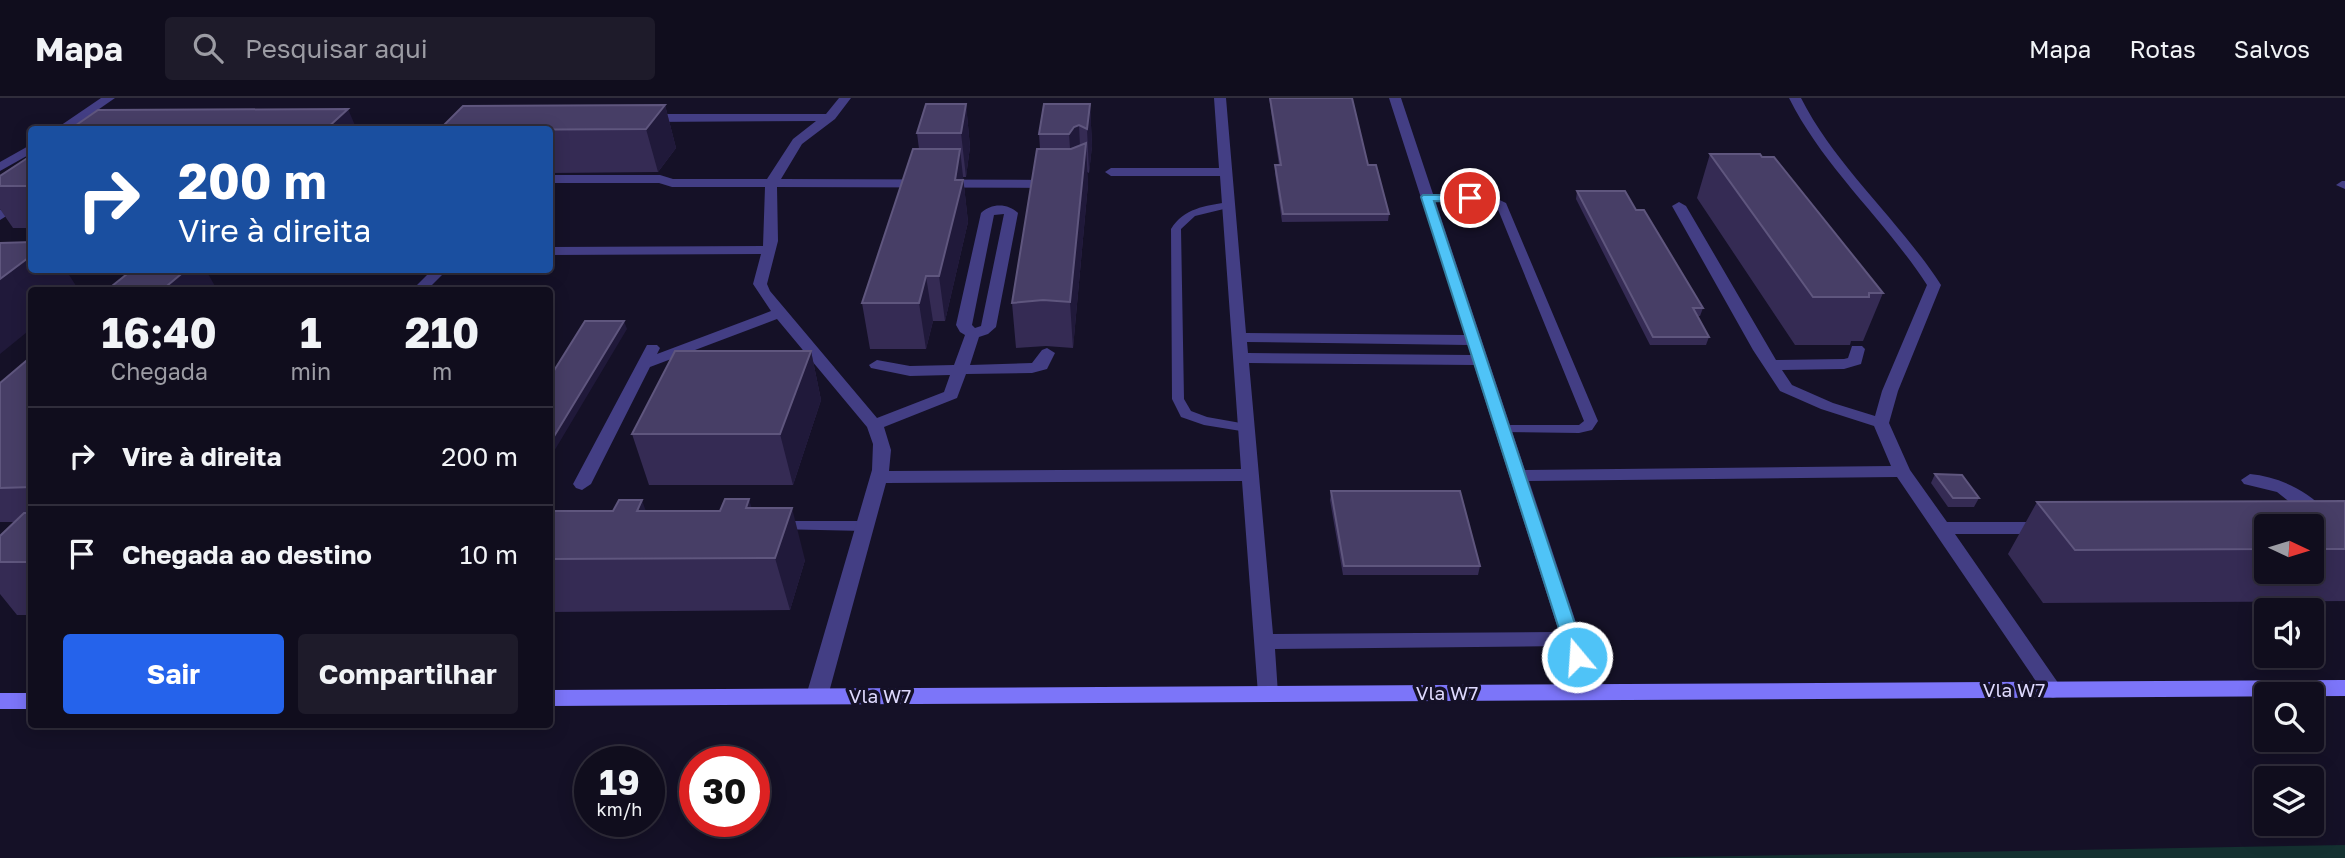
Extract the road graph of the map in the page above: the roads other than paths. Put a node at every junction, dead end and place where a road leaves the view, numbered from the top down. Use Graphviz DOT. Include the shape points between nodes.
graph roads {
  1 [pos="109,98"];
  2 [pos="845,98"];
  3 [pos="1220,98"];
  4 [pos="1395,98"];
  5 [pos="1795,98"];
  6 [pos="832,117"];
  7 [pos="638,118"];
  8 [pos="66,126"];
  9 [pos="28,150"];
  10 [pos="0,167"];
  11 [pos="1111,172"];
  12 [pos="1226,172"];
  13 [pos="553,180"];
  14 [pos="769,184"];
  15 [pos="1073,184"];
  16 [pos="28,190"];
  17 [pos="1427,197"];
  18 [pos="1228,205"];
  19 [pos="1679,206"];
  20 [pos="0,216"];
  21 [pos="769,250"];
  22 [pos="553,251"];
  23 [pos="437,273"];
  24 [pos="422,287"];
  25 [pos="782,312"];
  26 [pos="973,333"];
  27 [pos="1239,337"];
  28 [pos="1473,340"];
  29 [pos="652,348"];
  30 [pos="1857,349"];
  31 [pos="1048,353"];
  32 [pos="1241,358"];
  33 [pos="1480,359"];
  34 [pos="644,364"];
  35 [pos="877,365"];
  36 [pos="1770,365"];
  37 [pos="962,369"];
  38 [pos="1881,423"];
  39 [pos="874,425"];
  40 [pos="1247,428"];
  41 [pos="1503,429"];
  42 [pos="1902,471"];
  43 [pos="1251,475"];
  44 [pos="1518,476"];
  45 [pos="879,477"];
  46 [pos="2250,480"];
  47 [pos="582,484"];
  48 [pos="2317,514"];
  49 [pos="769,526"];
  50 [pos="865,526"];
  51 [pos="1941,528"];
  52 [pos="2063,528"];
  53 [pos="1571,639"];
  54 [pos="1264,642"];
  55 [pos="2345,688"];
  56 [pos="2053,690"];
  57 [pos="1589,692"];
  58 [pos="1268,694"];
  59 [pos="817,696"];
  60 [pos="553,698"];
  61 [pos="0,701"];
  62 [pos="28,701"];
  1 -- 8 [label="street"];
  2 -- 6 [label="street"];
  3 -- 12 [label="street"];
  4 -- 17 [label="street"];
  5 -- 38 [label="street" via="1810,128 1934,285"];
  6 -- 7 [label="street"];
  6 -- 14 [label="street" via="796,143"];
  9 -- 10 [label="street"];
  11 -- 12 [label="street"];
  12 -- 18 [label="street"];
  13 -- 14 [label="street"];
  14 -- 15 [label="street"];
  14 -- 21 [label="street"];
  16 -- 20 [label="street"];
  17 -- 28 [label="street"];
  17 -- 41 [label="lane" via="1491,199 1502,205 1591,421 1579,429"];
  18 -- 27 [label="street"];
  18 -- 40 [label="lane" via="1193,212 1181,219 1176,229 1178,399 1186,414"];
  19 -- 36 [label="street"];
  21 -- 22 [label="street"];
  21 -- 25 [label="street" via="760,284"];
  23 -- 24 [label="street"];
  25 -- 34 [label="street"];
  25 -- 39 [label="street"];
  26 -- 26 [label="street" via="988,327 1011,213 1006,209 988,213 964,325"];
  26 -- 37 [label="street"];
  27 -- 28 [label="street"];
  27 -- 32 [label="street"];
  28 -- 33 [label="street"];
  29 -- 34 [label="street"];
  30 -- 36 [label="street" via="1855,360 1844,364"];
  31 -- 37 [label="street" via="1041,366 1032,368"];
  32 -- 33 [label="street"];
  32 -- 40 [label="street"];
  33 -- 41 [label="street"];
  34 -- 47 [label="street"];
  35 -- 37 [label="street" via="910,371"];
  36 -- 38 [label="street" via="1786,388"];
  37 -- 39 [label="street" via="951,395"];
  38 -- 42 [label="street"];
  39 -- 45 [label="street" via="884,455"];
  40 -- 43 [label="street"];
  41 -- 44 [label="street"];
  42 -- 44 [label="street"];
  42 -- 51 [label="street"];
  43 -- 45 [label="street"];
  43 -- 54 [label="street"];
  44 -- 53 [label="street"];
  45 -- 50 [label="street"];
  46 -- 48 [label="street" via="2282,484"];
  49 -- 50 [label="lane"];
  50 -- 59 [label="street"];
  51 -- 52 [label="street"];
  51 -- 56 [label="street"];
  53 -- 54 [label="street"];
  53 -- 57 [label="street"];
  54 -- 58 [label="street"];
  55 -- 56 [label="main road, Vla W7"];
  56 -- 57 [label="main road, Vla W7"];
  57 -- 58 [label="main road, Vla W7"];
  58 -- 59 [label="main road, Vla W7"];
  59 -- 60 [label="main road, Vla W7"];
  61 -- 62 [label="main road"];
}
